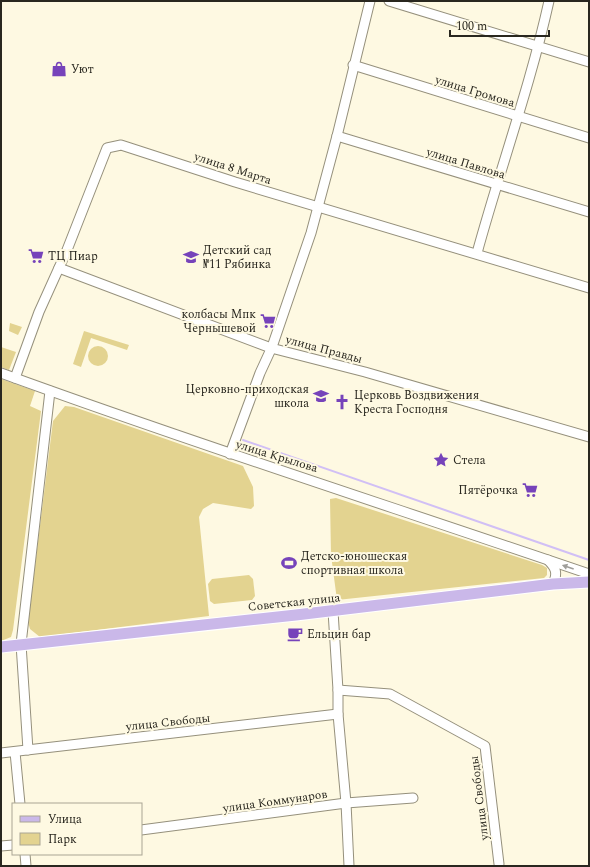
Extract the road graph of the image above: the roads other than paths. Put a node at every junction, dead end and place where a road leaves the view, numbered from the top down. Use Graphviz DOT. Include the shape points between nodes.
graph roads {
  1 [pos="370,1"];
  2 [pos="389,1"];
  3 [pos="549,1"];
  4 [pos="539,47"];
  5 [pos="589,62"];
  6 [pos="353,66"];
  7 [pos="518,117"];
  8 [pos="337,136"];
  9 [pos="589,138"];
  10 [pos="496,185"];
  11 [pos="318,208"];
  12 [pos="589,212"];
  13 [pos="477,253"];
  14 [pos="59,268"];
  15 [pos="589,288"];
  16 [pos="272,348"];
  17 [pos="1,373"];
  18 [pos="15,378"];
  19 [pos="50,391"];
  20 [pos="589,438"];
  21 [pos="230,454"];
  22 [pos="548,560"];
  23 [pos="589,574"];
  24 [pos="589,582"];
  25 [pos="553,584"];
  26 [pos="333,611"];
  27 [pos="21,644"];
  28 [pos="1,647"];
  29 [pos="338,690"];
  30 [pos="338,714"];
  31 [pos="28,750"];
  32 [pos="15,752"];
  33 [pos="1,753"];
  34 [pos="413,798"];
  35 [pos="20,803"];
  36 [pos="346,803"];
  37 [pos="142,830"];
  38 [pos="12,845"];
  39 [pos="1,846"];
  40 [pos="25,855"];
  41 [pos="499,864"];
  42 [pos="26,866"];
  43 [pos="349,866"];
  1 -- 6 [label="street"];
  2 -- 4 [label="street"];
  3 -- 4 [label="street"];
  4 -- 5 [label="street"];
  4 -- 7 [label="street"];
  6 -- 7 [label="street, улица Громова"];
  6 -- 8 [label="street"];
  7 -- 9 [label="street, улица Громова"];
  7 -- 10 [label="street"];
  8 -- 10 [label="street, улица Павлова"];
  8 -- 11 [label="street"];
  10 -- 12 [label="street, улица Павлова"];
  10 -- 13 [label="street"];
  11 -- 13 [label="street, улица 8 Марта"];
  11 -- 14 [label="street, улица 8 Марта" via="121,145 113,146 107,148"];
  11 -- 16 [label="street"];
  13 -- 15 [label="street, улица 8 Марта"];
  14 -- 16 [label="street, улица Правды"];
  14 -- 18 [label="street, улица 8 Марта" via="39,312"];
  16 -- 20 [label="street, улица Правды" via="365,372"];
  16 -- 21 [label="street"];
  17 -- 18 [label="street, улица Крылова"];
  18 -- 19 [label="street, улица Крылова"];
  19 -- 21 [label="street, улица Крылова"];
  19 -- 27 [label="street"];
  21 -- 22 [label="street, улица Крылова"];
  23 -- 22 [label="street, улица Крылова, one-way"];
  22 -- 25 [label="street" via="555,567"];
  24 -- 25 [label="main road, Советская улица"];
  25 -- 26 [label="main road, Советская улица"];
  26 -- 27 [label="main road, Советская улица"];
  26 -- 29 [label="street"];
  27 -- 28 [label="main road, Советская улица"];
  27 -- 31 [label="street"];
  29 -- 30 [label="street"];
  29 -- 41 [label="street, улица Свободы" via="390,694 485,746"];
  30 -- 31 [label="street, улица Свободы"];
  30 -- 36 [label="street"];
  31 -- 32 [label="street, улица Свободы"];
  32 -- 33 [label="street, улица Свободы"];
  32 -- 35 [label="street"];
  34 -- 36 [label="street, улица Коммунаров"];
  36 -- 37 [label="street, улица Коммунаров"];
  36 -- 43 [label="street"];
  38 -- 39 [label="street"];
  40 -- 42 [label="street"];
}
